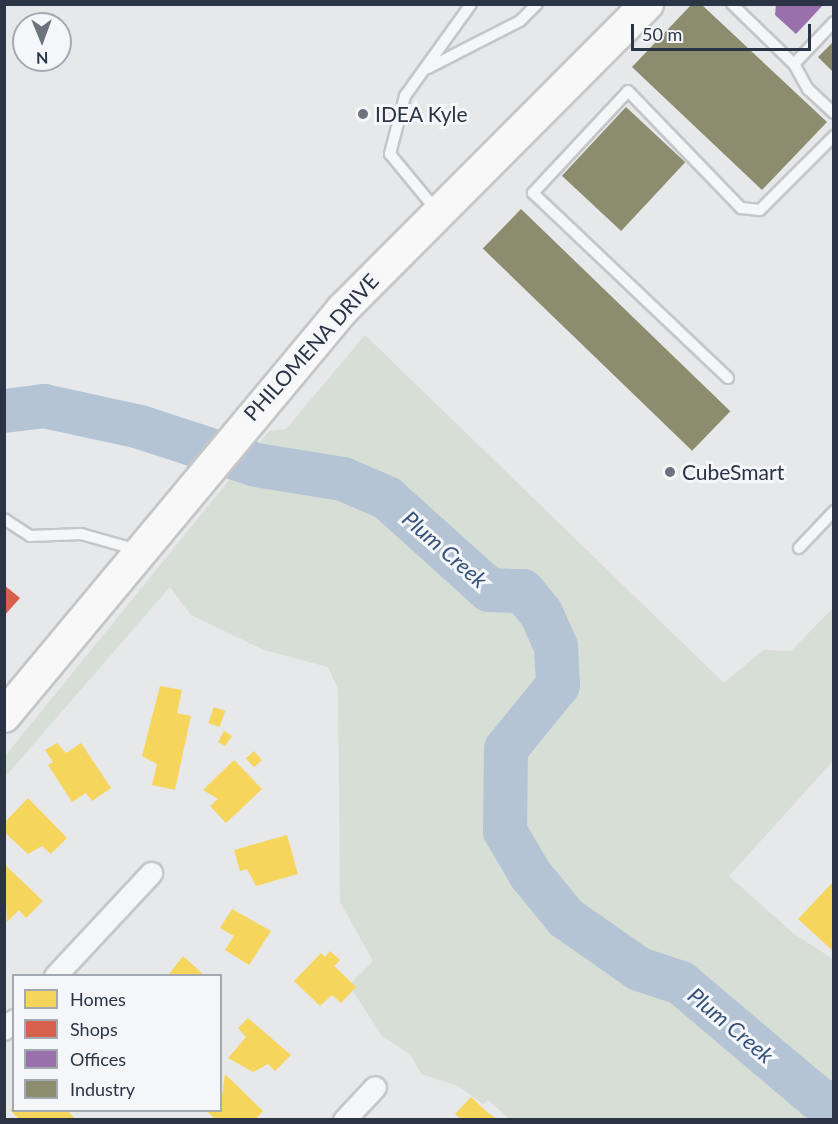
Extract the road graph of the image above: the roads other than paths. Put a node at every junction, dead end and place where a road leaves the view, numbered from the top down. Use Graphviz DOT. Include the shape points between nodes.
graph roads {
  1 [pos="471,4"];
  2 [pos="537,4"];
  3 [pos="647,4"];
  4 [pos="732,4"];
  5 [pos="834,21"];
  6 [pos="794,64"];
  7 [pos="425,69"];
  8 [pos="834,113"];
  9 [pos="834,136"];
  10 [pos="437,211"];
  11 [pos="728,378"];
  12 [pos="834,511"];
  13 [pos="4,519"];
  14 [pos="799,548"];
  15 [pos="138,550"];
  16 [pos="4,716"];
  17 [pos="151,873"];
  18 [pos="56,974"];
  19 [pos="375,1087"];
  20 [pos="344,1119"];
  1 -- 7 [label="lane"];
  2 -- 7 [label="lane" via="520,21"];
  3 -- 10 [label="street, PHILOMENA DRIVE"];
  4 -- 6 [label="lane"];
  5 -- 6 [label="lane"];
  6 -- 8 [label="lane" via="808,89"];
  7 -- 10 [label="lane" via="405,96 390,154"];
  9 -- 11 [label="lane" via="760,210 741,208 628,91 533,193"];
  10 -- 15 [label="street, PHILOMENA DRIVE" via="234,434"];
  12 -- 14 [label="lane"];
  13 -- 15 [label="lane" via="30,536 81,534"];
  15 -- 16 [label="street, PHILOMENA DRIVE"];
  17 -- 18 [label="street"];
  19 -- 20 [label="street"];
}
